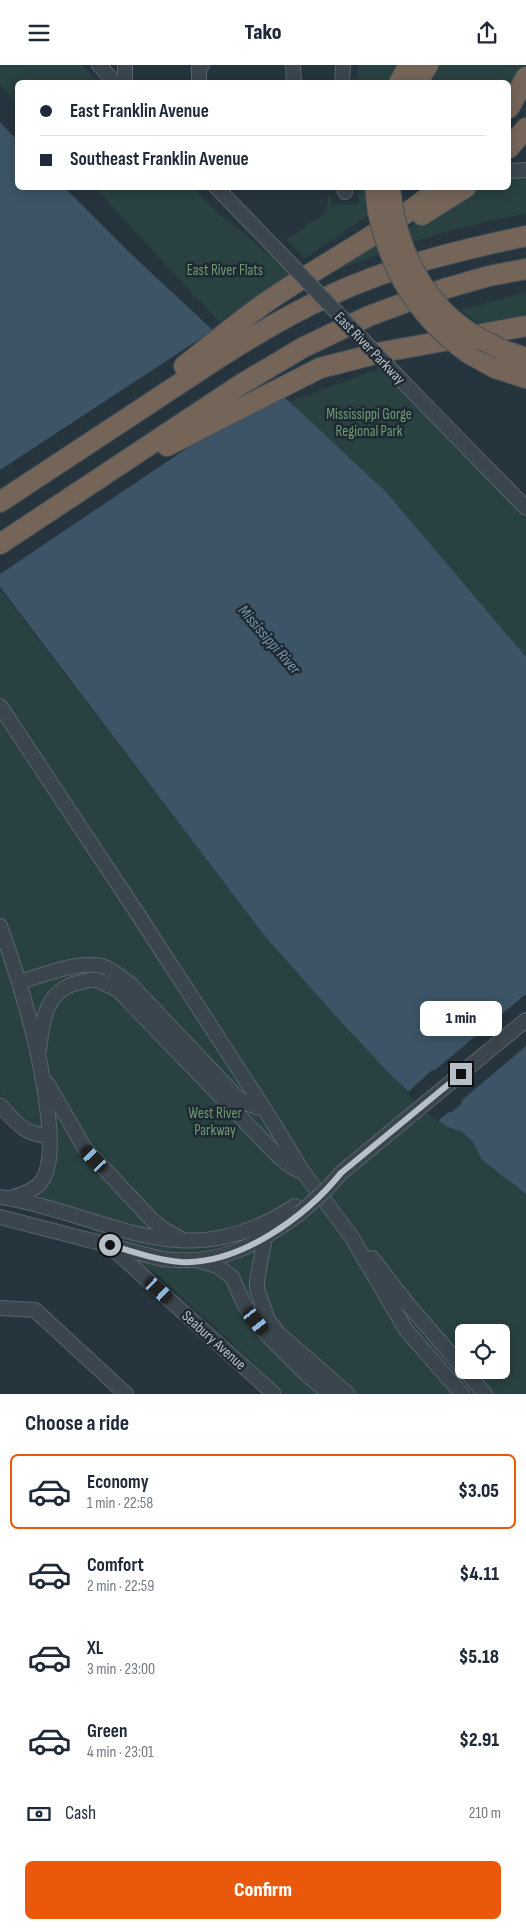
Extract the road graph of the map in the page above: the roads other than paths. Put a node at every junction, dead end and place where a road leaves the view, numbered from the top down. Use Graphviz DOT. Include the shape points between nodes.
graph roads {
  1 [pos="99,65"];
  2 [pos="125,65"];
  3 [pos="202,65"];
  4 [pos="293,65"];
  5 [pos="343,65"];
  6 [pos="409,65"];
  7 [pos="428,65"];
  8 [pos="526,77"];
  9 [pos="112,80"];
  10 [pos="125,80"];
  11 [pos="199,80"];
  12 [pos="294,80"];
  13 [pos="342,80"];
  14 [pos="401,80"];
  15 [pos="419,80"];
  16 [pos="511,104"];
  17 [pos="526,128"];
  18 [pos="511,146"];
  19 [pos="526,170"];
  20 [pos="511,171"];
  21 [pos="219,190"];
  22 [pos="377,190"];
  23 [pos="437,190"];
  24 [pos="461,190"];
  25 [pos="386,201"];
  26 [pos="526,236"];
  27 [pos="349,251"];
  28 [pos="526,269"];
  29 [pos="526,326"];
  30 [pos="526,358"];
  31 [pos="526,378"];
  32 [pos="46,472"];
  33 [pos="91,483"];
  34 [pos="0,502"];
  35 [pos="526,508"];
  36 [pos="0,545"];
  37 [pos="0,706"];
  38 [pos="0,926"];
  39 [pos="18,982"];
  40 [pos="526,1020"];
  41 [pos="39,1050"];
  42 [pos="44,1078"];
  43 [pos="0,1105"];
  44 [pos="265,1110"];
  45 [pos="50,1135"];
  46 [pos="303,1172"];
  47 [pos="5,1197"];
  48 [pos="297,1209"];
  49 [pos="0,1217"];
  50 [pos="351,1236"];
  51 [pos="265,1237"];
  52 [pos="186,1241"];
  53 [pos="110,1245"];
  54 [pos="199,1261"];
  55 [pos="0,1308"];
  56 [pos="446,1377"];
  57 [pos="126,1394"];
  58 [pos="274,1394"];
  59 [pos="330,1394"];
  60 [pos="348,1394"];
  61 [pos="454,1394"];
  62 [pos="462,1394"];
  63 [pos="484,1394"];
  1 -- 9 [label="street"];
  2 -- 10 [label="street"];
  3 -- 11 [label="street"];
  4 -- 12 [label="street"];
  5 -- 13 [label="street"];
  6 -- 14 [label="highway"];
  7 -- 15 [label="highway"];
  8 -- 16 [label="highway"];
  17 -- 18 [label="highway"];
  19 -- 20 [label="street"];
  21 -- 35 [label="street, East River Parkway, bridge"];
  22 -- 25 [label="highway"];
  23 -- 27 [label="highway"];
  24 -- 27 [label="highway" via="423,215"];
  25 -- 30 [label="highway, bridge" via="408,259 428,293 470,333"];
  25 -- 31 [label="highway, bridge" via="390,256 409,292 437,328 468,353"];
  26 -- 32 [label="highway" via="400,268 331,295 220,357"];
  27 -- 32 [label="highway" via="268,301"];
  28 -- 33 [label="highway" via="489,276 404,303 304,347"];
  29 -- 33 [label="highway" via="383,352 320,368"];
  32 -- 34 [label="highway"];
  33 -- 36 [label="highway"];
  37 -- 44 [label="street"];
  38 -- 39 [label="street"];
  39 -- 41 [label="street"];
  39 -- 44 [label="street" via="85,965 102,966 116,973 238,1098"];
  40 -- 48 [label="street, bridge" via="341,1173 326,1190"];
  41 -- 42 [label="street"];
  41 -- 46 [label="street" via="45,1013 61,989 96,981 118,990 278,1156"];
  42 -- 45 [label="street"];
  42 -- 52 [label="street" via="84,1147 152,1220"];
  43 -- 45 [label="street" via="22,1128 39,1136"];
  44 -- 46 [label="street"];
  45 -- 47 [label="street" via="46,1175 25,1193"];
  46 -- 50 [label="street"];
  47 -- 52 [label="street" via="134,1234"];
  48 -- 51 [label="street"];
  48 -- 52 [label="street" via="235,1235 207,1241"];
  49 -- 53 [label="street"];
  50 -- 56 [label="street" via="406,1329"];
  50 -- 63 [label="street"];
  51 -- 54 [label="street" via="239,1250"];
  51 -- 60 [label="street" via="257,1289 268,1320 279,1334"];
  53 -- 54 [label="street" via="162,1259"];
  53 -- 58 [label="street, Seabury Avenue"];
  54 -- 59 [label="street" via="217,1266 232,1277 244,1304 268,1336"];
  55 -- 57 [label="street" via="35,1310"];
  56 -- 61 [label="street"];
  56 -- 62 [label="street"];
}
